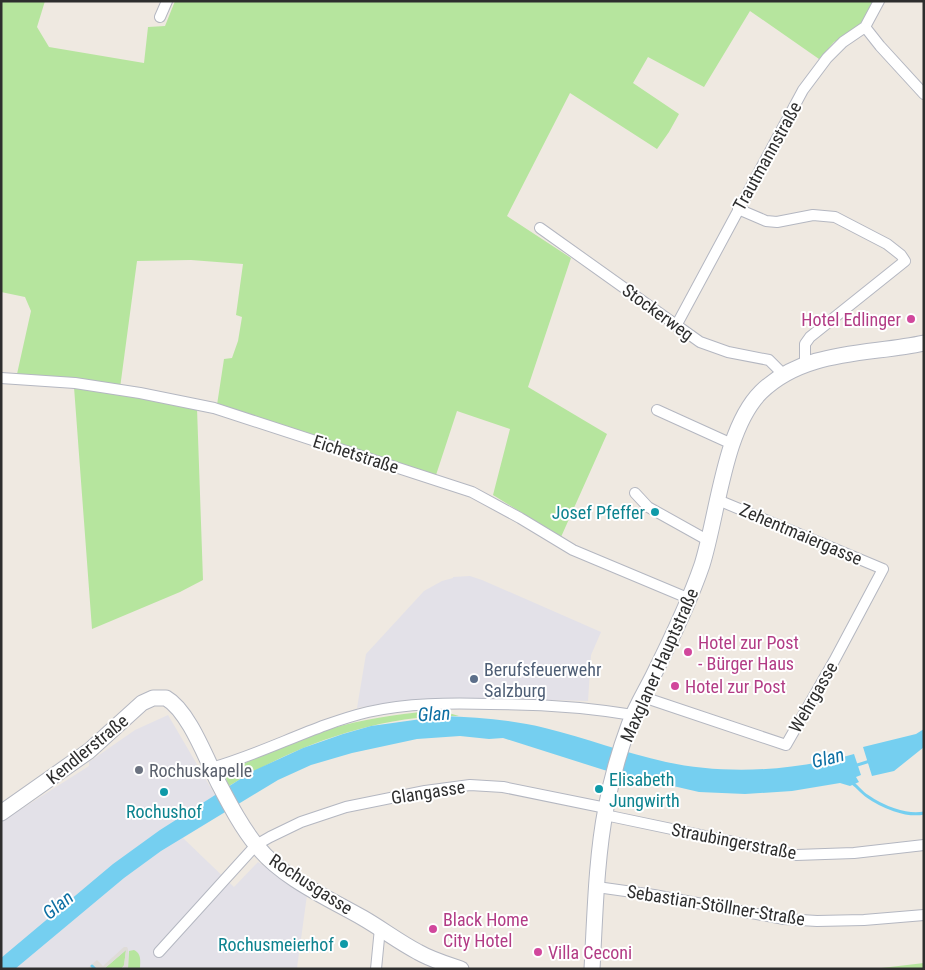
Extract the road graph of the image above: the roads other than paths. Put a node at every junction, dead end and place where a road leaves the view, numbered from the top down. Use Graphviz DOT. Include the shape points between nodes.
graph roads {
  1 [pos="167,1"];
  2 [pos="879,1"];
  3 [pos="160,17"];
  4 [pos="865,27"];
  5 [pos="924,94"];
  6 [pos="738,209"];
  7 [pos="540,228"];
  8 [pos="676,326"];
  9 [pos="924,344"];
  10 [pos="805,365"];
  11 [pos="784,375"];
  12 [pos="1,378"];
  13 [pos="657,410"];
  14 [pos="732,444"];
  15 [pos="635,493"];
  16 [pos="718,500"];
  17 [pos="709,541"];
  18 [pos="883,569"];
  19 [pos="690,599"];
  20 [pos="644,696"];
  21 [pos="174,702"];
  22 [pos="633,715"];
  23 [pos="211,768"];
  24 [pos="605,812"];
  25 [pos="1,813"];
  26 [pos="924,845"];
  27 [pos="256,846"];
  28 [pos="597,887"];
  29 [pos="924,915"];
  30 [pos="380,928"];
  31 [pos="159,952"];
  32 [pos="376,969"];
  33 [pos="461,969"];
  34 [pos="592,969"];
  1 -- 3 [label="street"];
  2 -- 4 [label="street, Trautmannstraße"];
  4 -- 5 [label="street"];
  4 -- 6 [label="street, Trautmannstraße" via="827,58 803,90"];
  6 -- 8 [label="street, Trautmannstraße"];
  6 -- 10 [label="street" via="766,221 777,222 813,215 835,217 888,244 905,262 810,337 805,344"];
  7 -- 8 [label="street, Stockerweg"];
  8 -- 11 [label="street, Stockerweg" via="711,347 769,360"];
  9 -- 10 [label="street, Maxglaner Hauptstraße" via="838,355"];
  10 -- 11 [label="street, Maxglaner Hauptstraße"];
  11 -- 14 [label="street, Maxglaner Hauptstraße" via="761,393 742,418"];
  12 -- 19 [label="street, Eichetstraße" via="75,384 214,408 472,492 573,550"];
  13 -- 14 [label="street"];
  14 -- 16 [label="street, Maxglaner Hauptstraße"];
  15 -- 17 [label="street" via="648,507"];
  16 -- 17 [label="street, Maxglaner Hauptstraße"];
  16 -- 18 [label="street, Zehentmaiergasse"];
  17 -- 19 [label="street, Maxglaner Hauptstraße"];
  18 -- 20 [label="street, Wehrgasse" via="786,745"];
  19 -- 20 [label="street, Maxglaner Hauptstraße"];
  20 -- 22 [label="street, Maxglaner Hauptstraße"];
  21 -- 23 [label="street, Rochusgasse" via="199,741"];
  21 -- 25 [label="street, Kendlerstraße" via="157,697 142,703 90,751"];
  22 -- 23 [label="street" via="542,704 456,703 389,709 368,712 305,732"];
  22 -- 24 [label="street, Maxglaner Hauptstraße"];
  23 -- 27 [label="street, Rochusgasse"];
  24 -- 26 [label="street, Straubingerstraße" via="796,855 854,853"];
  24 -- 27 [label="street, Glangasse" via="503,787 470,785 346,807 301,822"];
  24 -- 28 [label="street, Maxglaner Hauptstraße"];
  27 -- 30 [label="street, Rochusgasse" via="272,863 311,889"];
  27 -- 31 [label="street, Glangasse"];
  28 -- 29 [label="street, Sebastian-Stöllner-Straße" via="784,919 864,920"];
  28 -- 34 [label="street, Maxglaner Hauptstraße"];
  30 -- 32 [label="street"];
  30 -- 33 [label="street, Rochusgasse" via="418,952"];
}
